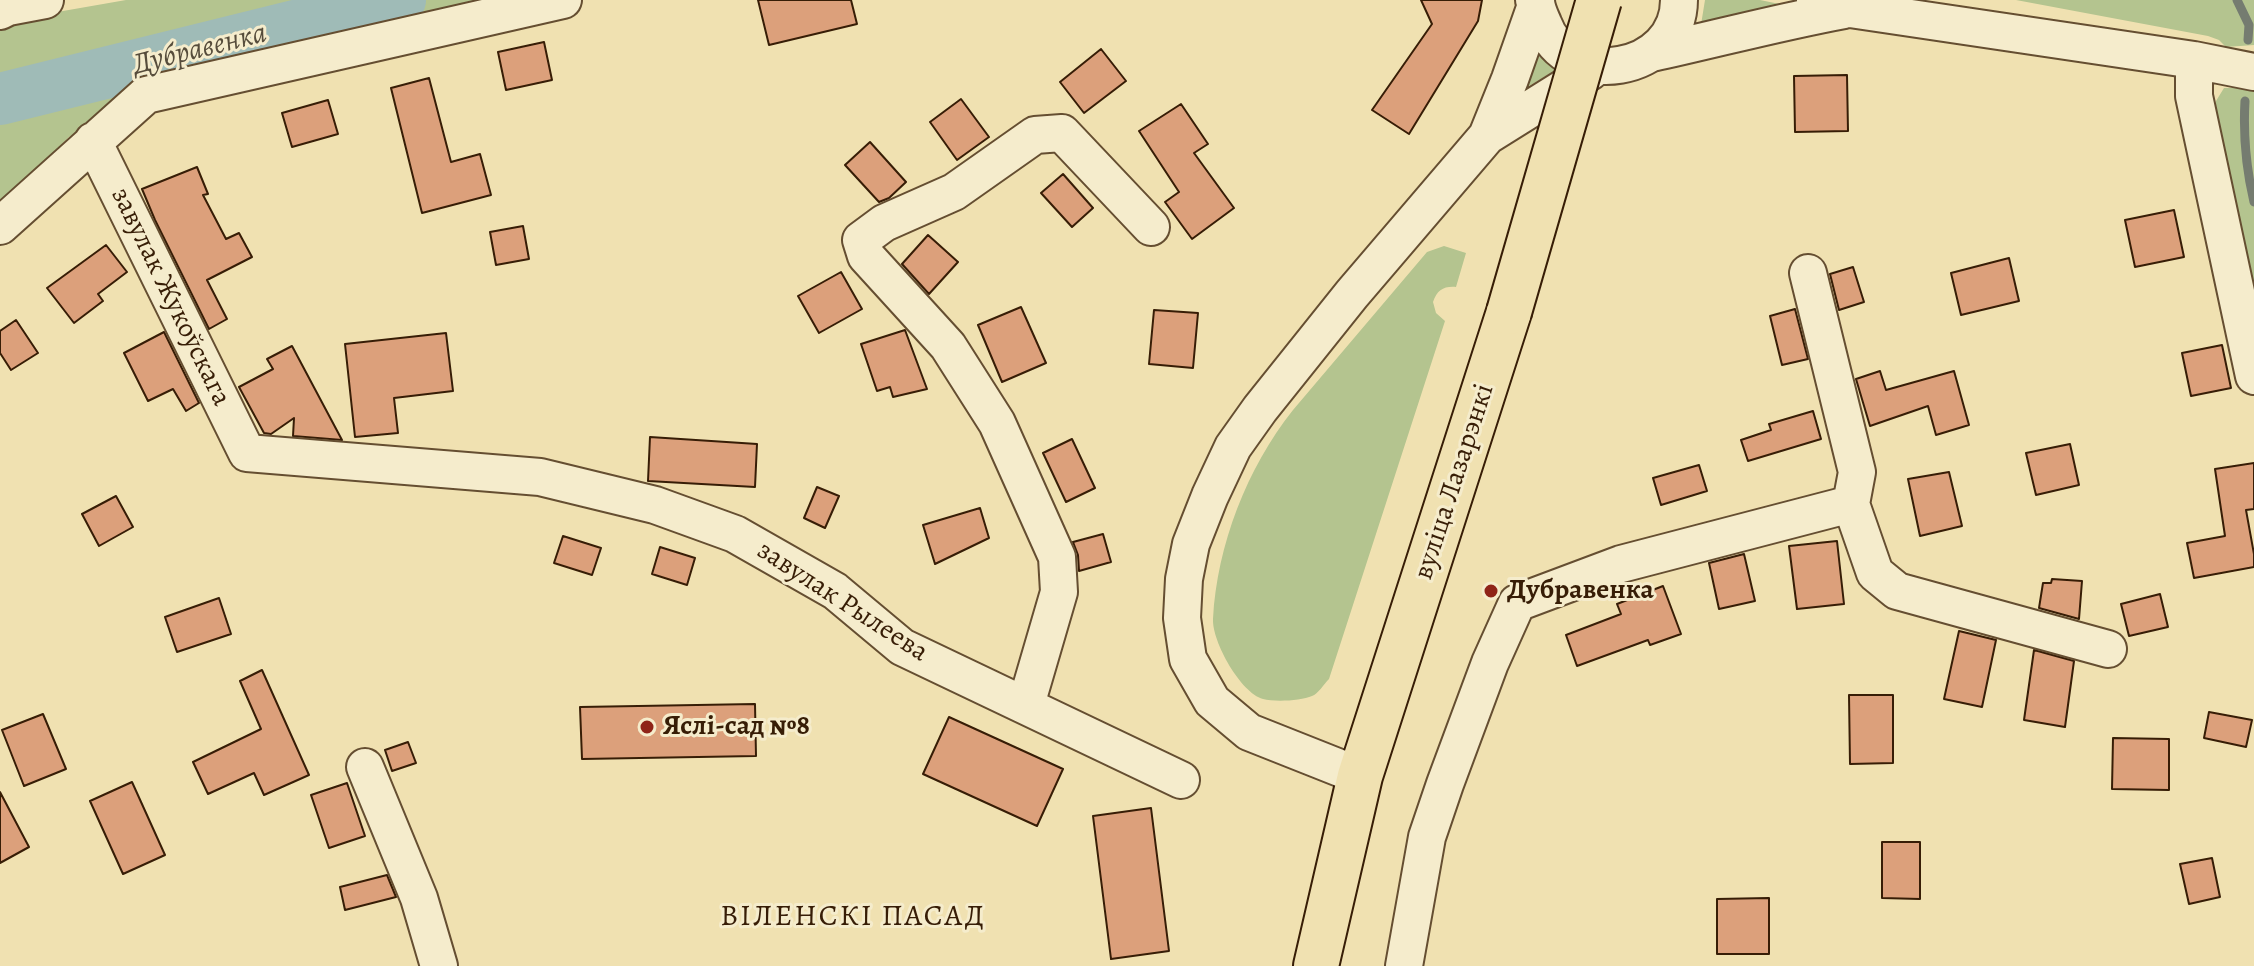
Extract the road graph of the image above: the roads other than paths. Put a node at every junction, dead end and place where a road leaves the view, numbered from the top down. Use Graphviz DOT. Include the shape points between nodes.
graph roads {
  1 [pos="45,0"];
  2 [pos="563,0"];
  3 [pos="1599,0"];
  4 [pos="1815,0"];
  5 [pos="1535,2"];
  6 [pos="1681,3"];
  7 [pos="1850,9"];
  8 [pos="0,11"];
  9 [pos="1652,53"];
  10 [pos="2194,60"];
  11 [pos="1598,67"];
  12 [pos="2254,72"];
  13 [pos="1487,136"];
  14 [pos="93,141"];
  15 [pos="0,226"];
  16 [pos="1151,227"];
  17 [pos="1808,273"];
  18 [pos="2254,376"];
  19 [pos="247,453"];
  20 [pos="1851,504"];
  21 [pos="2108,649"];
  22 [pos="1026,705"];
  23 [pos="365,767"];
  24 [pos="1360,776"];
  25 [pos="1181,780"];
  26 [pos="439,966"];
  27 [pos="1316,966"];
  28 [pos="1404,966"];
  1 -- 8 [label="street"];
  2 -- 14 [label="street" via="146,95"];
  3 -- 24 [label="main road, вуліца Лазарэнкі, bridge" via="1509,312"];
  4 -- 7 [label="street"];
  5 -- 11 [label="street" via="1557,47"];
  5 -- 13 [label="street"];
  6 -- 9 [label="street" via="1670,32"];
  7 -- 9 [label="street"];
  7 -- 10 [label="street"];
  9 -- 11 [label="street" via="1621,66"];
  10 -- 12 [label="street"];
  10 -- 18 [label="street" via="2194,96"];
  11 -- 13 [label="street"];
  13 -- 24 [label="street" via="1352,294 1233,447 1191,544 1184,579 1188,659 1212,701 1249,732"];
  14 -- 15 [label="street"];
  14 -- 19 [label="street, завулак Жукоўскага"];
  16 -- 22 [label="street" via="1062,133 1035,135 954,192 884,223 861,240 866,256 948,346 997,423 1057,557 1059,592"];
  17 -- 20 [label="street" via="1857,472"];
  19 -- 22 [label="street, завулак Рылеева" via="540,477 655,505 735,534 835,591 902,647"];
  20 -- 21 [label="street" via="1875,573 1897,591"];
  20 -- 28 [label="street" via="1621,564 1517,603 1427,837"];
  22 -- 25 [label="street, завулак Рылеева"];
  23 -- 26 [label="street" via="419,898"];
  24 -- 27 [label="main road, вуліца Лазарэнкі"];
}
